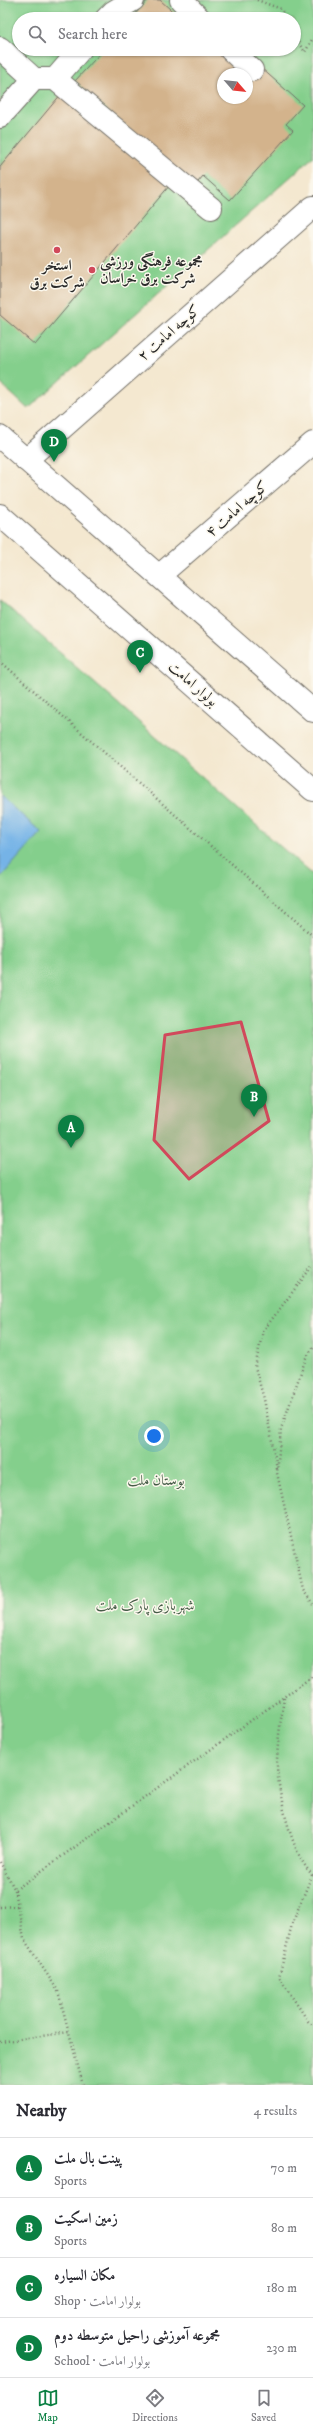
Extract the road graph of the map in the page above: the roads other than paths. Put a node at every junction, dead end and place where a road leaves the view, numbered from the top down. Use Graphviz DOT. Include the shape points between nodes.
graph roads {
  1 [pos="133,0"];
  2 [pos="181,0"];
  3 [pos="113,12"];
  4 [pos="193,12"];
  5 [pos="0,48"];
  6 [pos="73,56"];
  7 [pos="237,56"];
  8 [pos="250,68"];
  9 [pos="45,79"];
  10 [pos="0,117"];
  11 [pos="313,207"];
  12 [pos="210,208"];
  13 [pos="0,437"];
  14 [pos="313,443"];
  15 [pos="26,460"];
  16 [pos="0,515"];
  17 [pos="160,576"];
  18 [pos="313,711"];
  19 [pos="313,790"];
  1 -- 3 [label="main road"];
  2 -- 4 [label="main road"];
  5 -- 9 [label="main road"];
  6 -- 9 [label="main road"];
  7 -- 8 [label="main road"];
  9 -- 10 [label="main road"];
  9 -- 12 [label="main road"];
  11 -- 15 [label="main road, کوچه امامت ۲"];
  13 -- 15 [label="main road"];
  14 -- 17 [label="main road, کوچه امامت ۴"];
  15 -- 17 [label="main road"];
  16 -- 19 [label="main road, بولوار امامت"];
  17 -- 18 [label="main road"];
}
